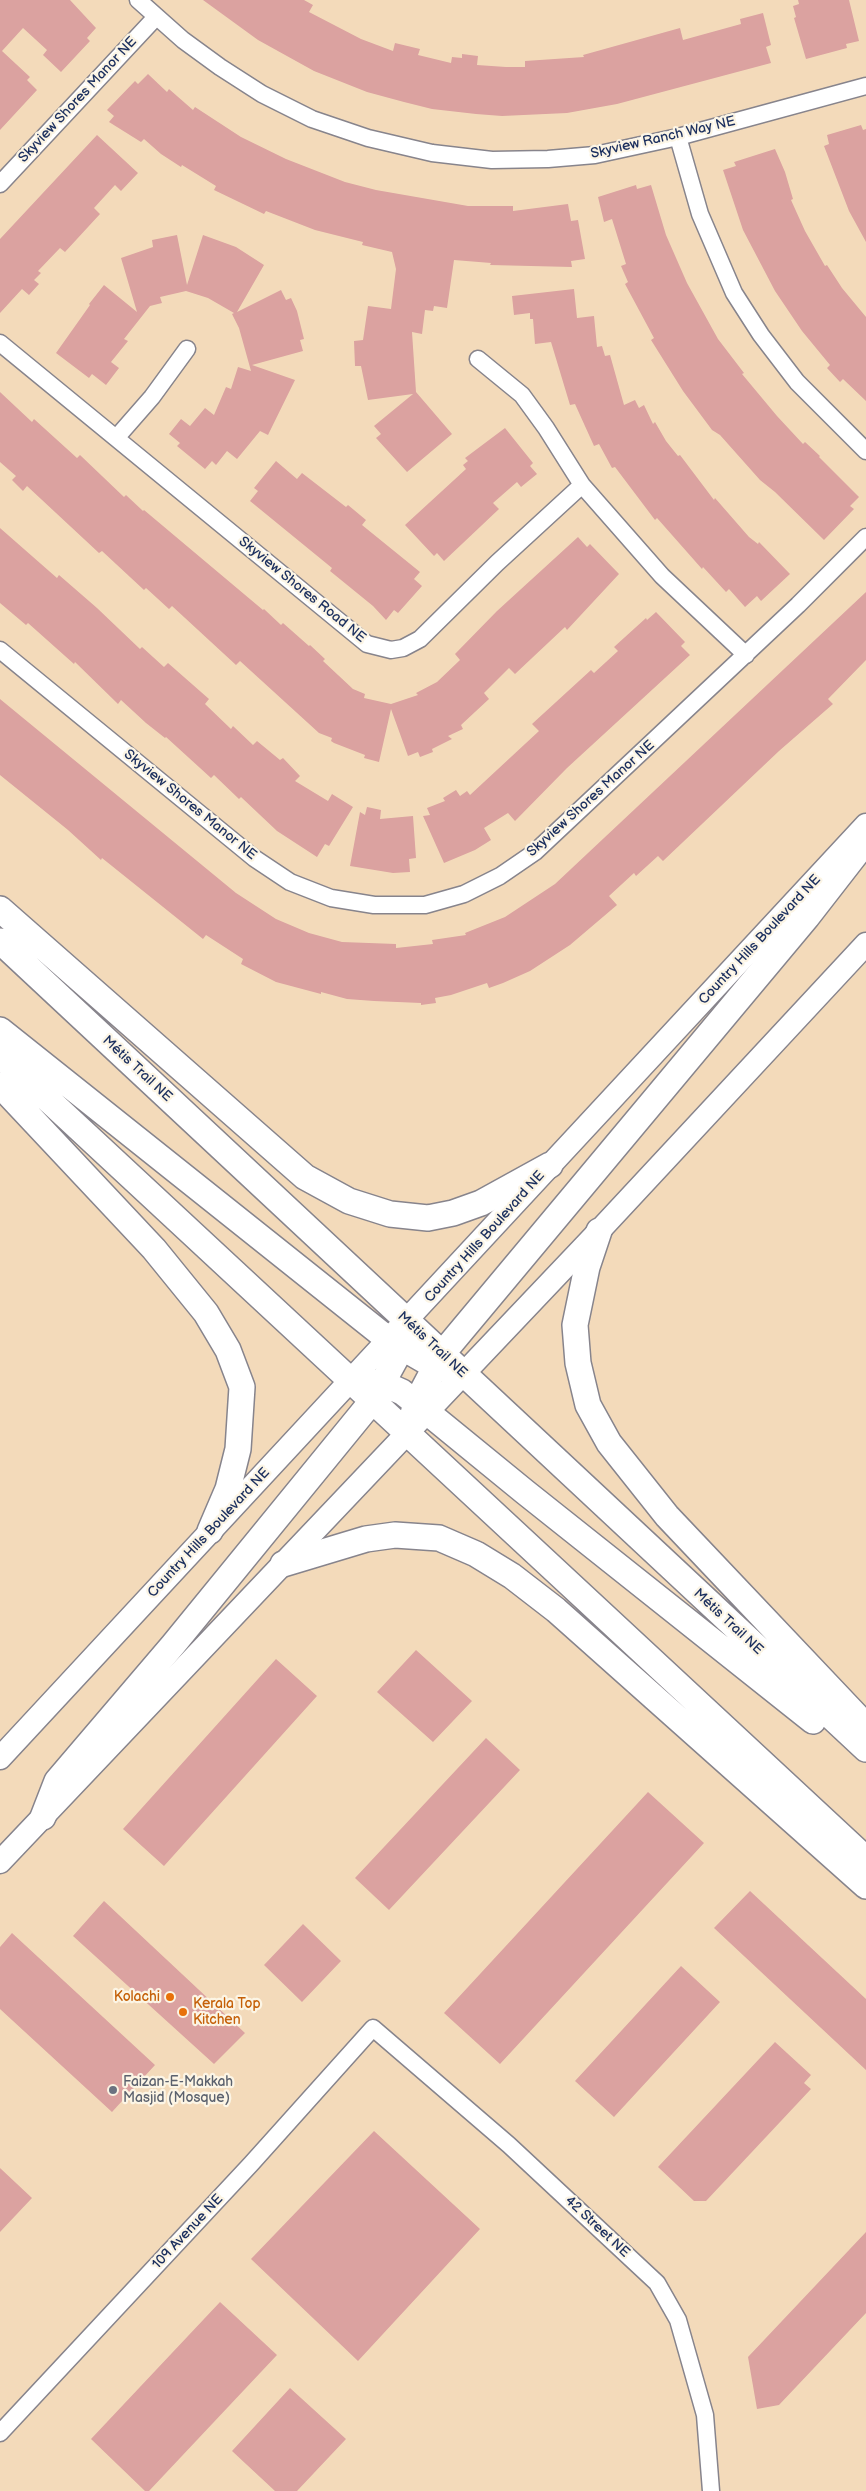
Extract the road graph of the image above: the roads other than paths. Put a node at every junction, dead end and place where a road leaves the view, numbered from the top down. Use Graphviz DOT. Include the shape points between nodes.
graph roads {
  1 [pos="138,0"];
  2 [pos="156,17"];
  3 [pos="866,86"];
  4 [pos="678,137"];
  5 [pos="0,184"];
  6 [pos="0,343"];
  7 [pos="186,348"];
  8 [pos="478,359"];
  9 [pos="117,437"];
  10 [pos="866,450"];
  11 [pos="582,486"];
  12 [pos="866,537"];
  13 [pos="0,650"];
  14 [pos="746,655"];
  15 [pos="866,825"];
  16 [pos="866,841"];
  17 [pos="0,909"];
  18 [pos="0,941"];
  19 [pos="866,944"];
  20 [pos="0,1030"];
  21 [pos="0,1055"];
  22 [pos="0,1085"];
  23 [pos="550,1165"];
  24 [pos="599,1230"];
  25 [pos="407,1321"];
  26 [pos="395,1345"];
  27 [pos="438,1360"];
  28 [pos="463,1374"];
  29 [pos="351,1381"];
  30 [pos="377,1392"];
  31 [pos="422,1407"];
  32 [pos="408,1432"];
  33 [pos="210,1532"];
  34 [pos="283,1564"];
  35 [pos="866,1726"];
  36 [pos="866,1749"];
  37 [pos="0,1758"];
  38 [pos="866,1763"];
  39 [pos="43,1817"];
  40 [pos="866,1859"];
  41 [pos="0,1862"];
  42 [pos="866,1886"];
  43 [pos="373,2028"];
  44 [pos="0,2433"];
  45 [pos="711,2491"];
  1 -- 2 [label="street, Skyview Ranch Way NE"];
  2 -- 4 [label="street, Skyview Ranch Way NE" via="220,67 262,94 312,119 368,138 432,153 492,160 548,159 595,155"];
  2 -- 5 [label="street, Skyview Shores Manor NE"];
  3 -- 4 [label="street, Skyview Ranch Way NE"];
  4 -- 10 [label="street" via="700,214 734,293 797,382"];
  6 -- 9 [label="street, Skyview Shores Road NE"];
  7 -- 9 [label="street" via="152,397"];
  8 -- 11 [label="street" via="522,395"];
  9 -- 11 [label="street, Skyview Shores Road NE" via="367,644 378,648 403,648 420,639"];
  11 -- 14 [label="street" via="662,576"];
  12 -- 14 [label="street, Skyview Shores Manor NE"];
  13 -- 14 [label="street, Skyview Shores Manor NE" via="254,858 290,882 331,898 374,905 425,905 464,894 500,876 535,852"];
  15 -- 23 [label="main road, Country Hills Boulevard NE"];
  16 -- 27 [label="main road" via="807,917"];
  17 -- 23 [label="main road" via="305,1177 349,1201 390,1214 428,1218 481,1203"];
  18 -- 25 [label="main road, Métis Trail NE"];
  19 -- 24 [label="main road"];
  20 -- 26 [label="main road"];
  21 -- 29 [label="main road"];
  22 -- 33 [label="main road" via="154,1249 206,1313 228,1350 242,1387 238,1449 228,1489"];
  23 -- 25 [label="main road, Country Hills Boulevard NE"];
  24 -- 28 [label="main road"];
  24 -- 35 [label="main road" via="587,1267 575,1325 578,1363 588,1405 609,1442 667,1516"];
  25 -- 26 [label="main road"];
  25 -- 27 [label="main road, Métis Trail NE"];
  26 -- 27 [label="main road"];
  26 -- 29 [label="main road, Country Hills Boulevard NE"];
  26 -- 30 [label="main road"];
  27 -- 28 [label="main road"];
  27 -- 31 [label="main road"];
  28 -- 31 [label="main road"];
  28 -- 36 [label="main road, Métis Trail NE"];
  29 -- 30 [label="main road"];
  29 -- 33 [label="main road, Country Hills Boulevard NE"];
  30 -- 31 [label="main road" via="402,1392"];
  30 -- 32 [label="main road"];
  30 -- 39 [label="main road" via="173,1645 57,1781"];
  31 -- 32 [label="main road"];
  31 -- 38 [label="main road"];
  32 -- 34 [label="main road"];
  32 -- 40 [label="main road"];
  33 -- 37 [label="main road, Country Hills Boulevard NE"];
  34 -- 39 [label="main road"];
  34 -- 42 [label="main road" via="366,1539 395,1534 439,1538 476,1554 512,1576 556,1610"];
  39 -- 41 [label="main road"];
  43 -- 44 [label="street, 109 Avenue NE"];
  43 -- 45 [label="street, 42 Street NE" via="509,2145 656,2283 678,2320 705,2415"];
}
